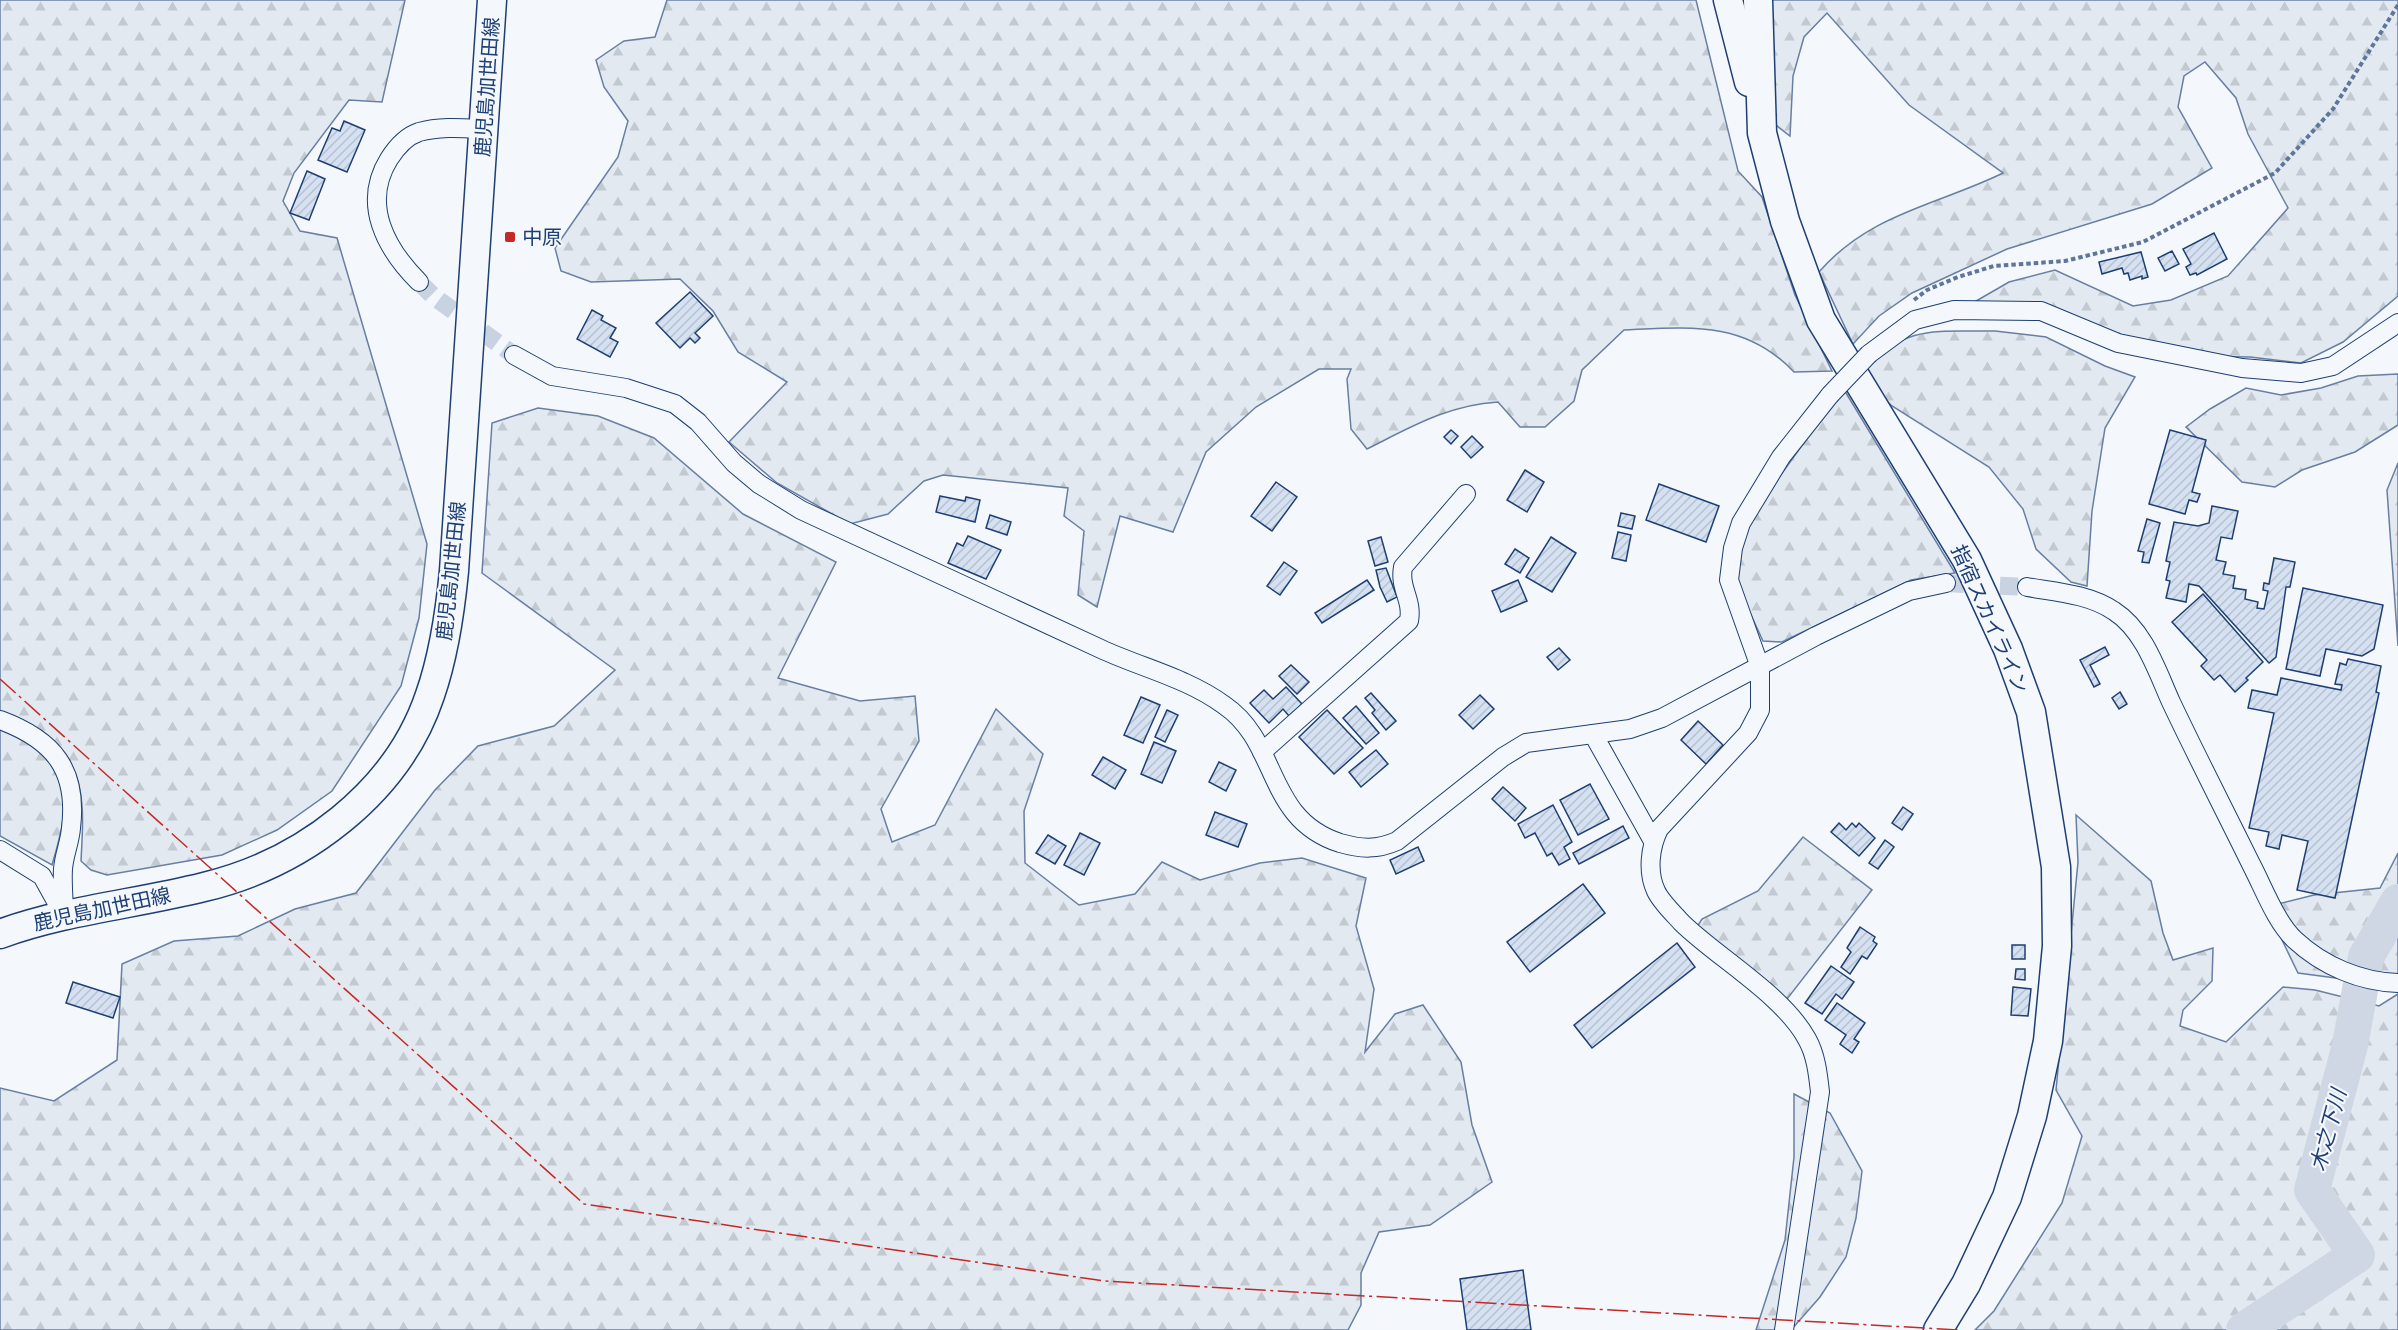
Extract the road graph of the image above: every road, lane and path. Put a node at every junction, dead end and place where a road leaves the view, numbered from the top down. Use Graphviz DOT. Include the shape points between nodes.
graph roads {
  1 [pos="492,0"];
  2 [pos="1728,0"];
  3 [pos="1758,0"];
  4 [pos="2398,5"];
  5 [pos="484,129"];
  6 [pos="1762,133"];
  7 [pos="419,282"];
  8 [pos="1908,304"];
  9 [pos="2398,323"];
  10 [pos="514,355"];
  11 [pos="1466,494"];
  12 [pos="1946,583"];
  13 [pos="2027,586"];
  14 [pos="1760,667"];
  15 [pos="0,720"];
  16 [pos="1593,734"];
  17 [pos="1262,752"];
  18 [pos="1653,841"];
  19 [pos="0,850"];
  20 [pos="64,915"];
  21 [pos="0,934"];
  22 [pos="2398,983"];
  23 [pos="1784,1330"];
  24 [pos="1938,1330"];
  1 -- 5 [label="main road, 鹿児島加世田線"];
  2 -- 6 [label="main road"];
  3 -- 6 [label="main road, 指宿スカイライン"];
  4 -- 8 [label="path" via="2333,109 2275,173 2143,242 2065,261 1994,266 1927,290"];
  5 -- 7 [label="street" via="417,132 396,148 380,178 376,204 380,226 389,247"];
  5 -- 20 [label="main road, 鹿児島加世田線" via="449,620 430,697 409,739 378,782 346,816 284,859 204,887"];
  6 -- 24 [label="main road, 指宿スカイライン" via="1785,221 1821,320 1966,560 2008,649 2031,712 2046,788 2056,867 2057,946 2048,1041 2032,1116 2007,1197 1966,1284"];
  9 -- 14 [label="street, bridge" via="2333,366 2301,374 2242,368 2118,344 2041,311 1954,310 1915,320 1869,354 1805,423 1741,523 1729,580"];
  10 -- 17 [label="street" via="552,376 626,388 675,405 698,422 734,463 759,484 801,510 1116,656 1205,691 1232,710"];
  11 -- 17 [label="street" via="1403,567 1401,581 1412,607 1410,621"];
  12 -- 14 [label="street" via="1909,591"];
  13 -- 22 [label="street" via="2082,596 2115,611 2143,642 2275,910 2294,939 2349,974 2375,983"];
  14 -- 16 [label="street" via="1662,718 1630,729"];
  14 -- 18 [label="street" via="1760,710 1748,733 1659,829"];
  15 -- 20 [label="street" via="47,747 72,783 71,831 63,869"];
  16 -- 17 [label="street" via="1526,743 1397,841 1380,848 1355,847 1309,828 1295,816"];
  16 -- 18 [label="street"];
  18 -- 23 [label="street" via="1651,870 1656,892 1695,935 1787,1014 1806,1038 1817,1065 1820,1092"];
  19 -- 20 [label="street" via="42,876"];
  20 -- 21 [label="main road, 鹿児島加世田線"];
}
